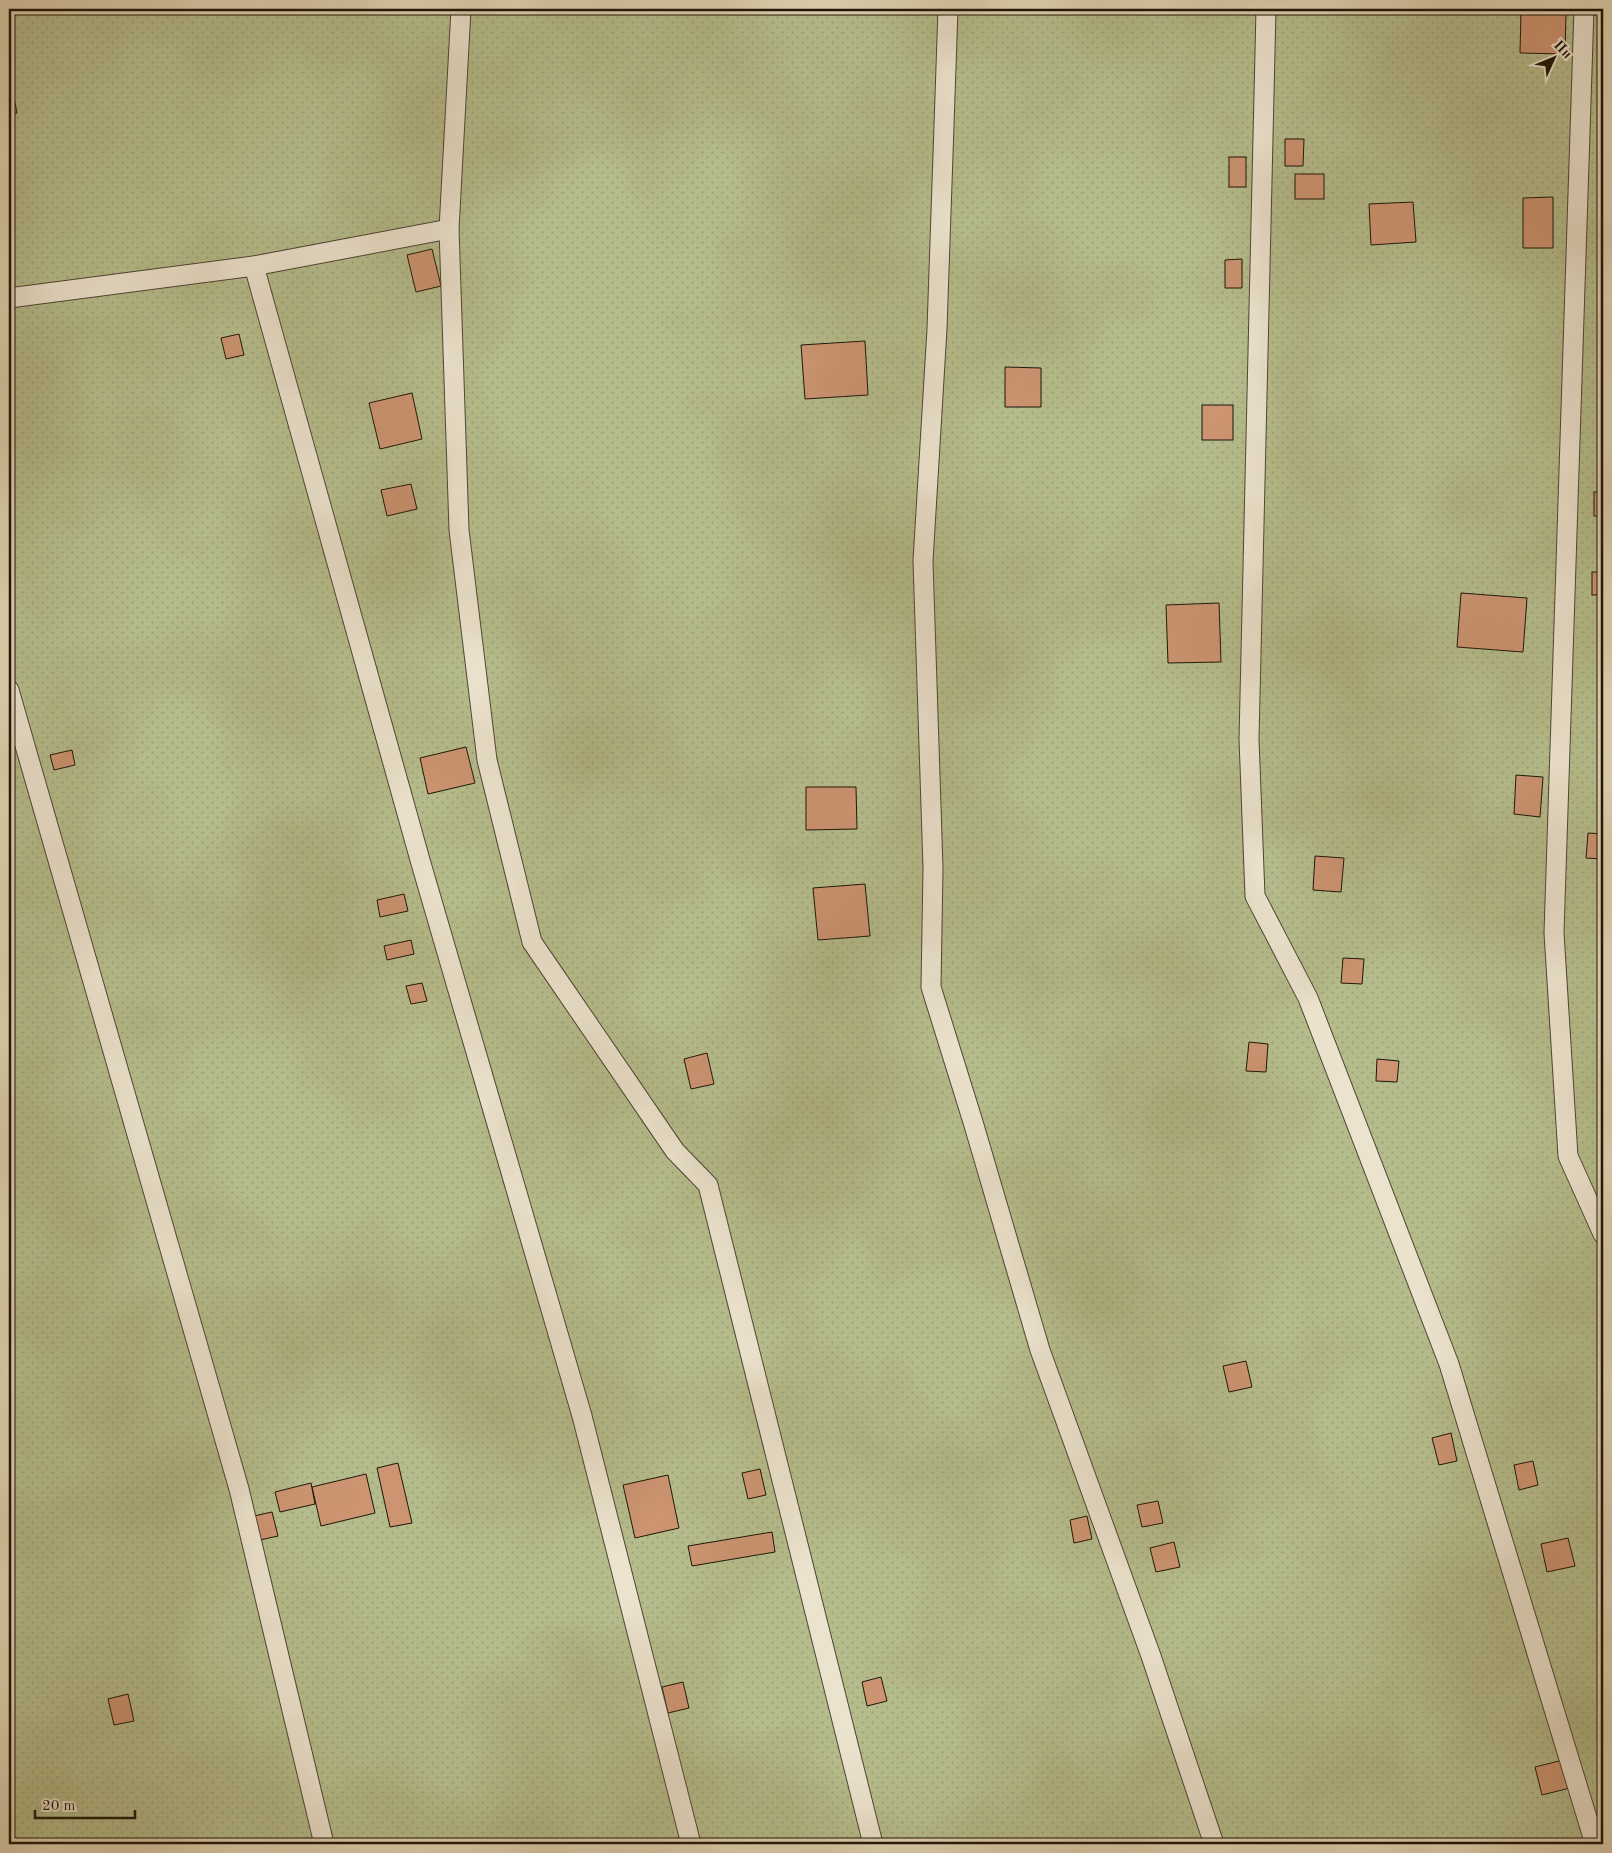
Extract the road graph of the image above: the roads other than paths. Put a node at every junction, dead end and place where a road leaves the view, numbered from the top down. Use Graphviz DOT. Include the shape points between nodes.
graph roads {
  1 [pos="461,9"];
  2 [pos="948,9"];
  3 [pos="1266,9"];
  4 [pos="1584,9"];
  5 [pos="449,228"];
  6 [pos="254,266"];
  7 [pos="9,298"];
  8 [pos="9,690"];
  9 [pos="1603,1234"];
  10 [pos="324,1844"];
  11 [pos="691,1844"];
  12 [pos="873,1844"];
  13 [pos="1214,1844"];
  14 [pos="1595,1844"];
  1 -- 5 [label="lane"];
  2 -- 13 [label="lane" via="937,329 923,561 933,868 931,987 1040,1350 1151,1656"];
  3 -- 14 [label="lane" via="1249,739 1255,896 1308,998 1449,1364"];
  4 -- 9 [label="lane" via="1554,933 1568,1156"];
  5 -- 6 [label="lane"];
  5 -- 12 [label="lane" via="459,530 486,760 532,942 675,1151 708,1185"];
  6 -- 7 [label="lane"];
  6 -- 11 [label="lane" via="417,850 582,1416"];
  8 -- 10 [label="lane" via="238,1489"];
}
